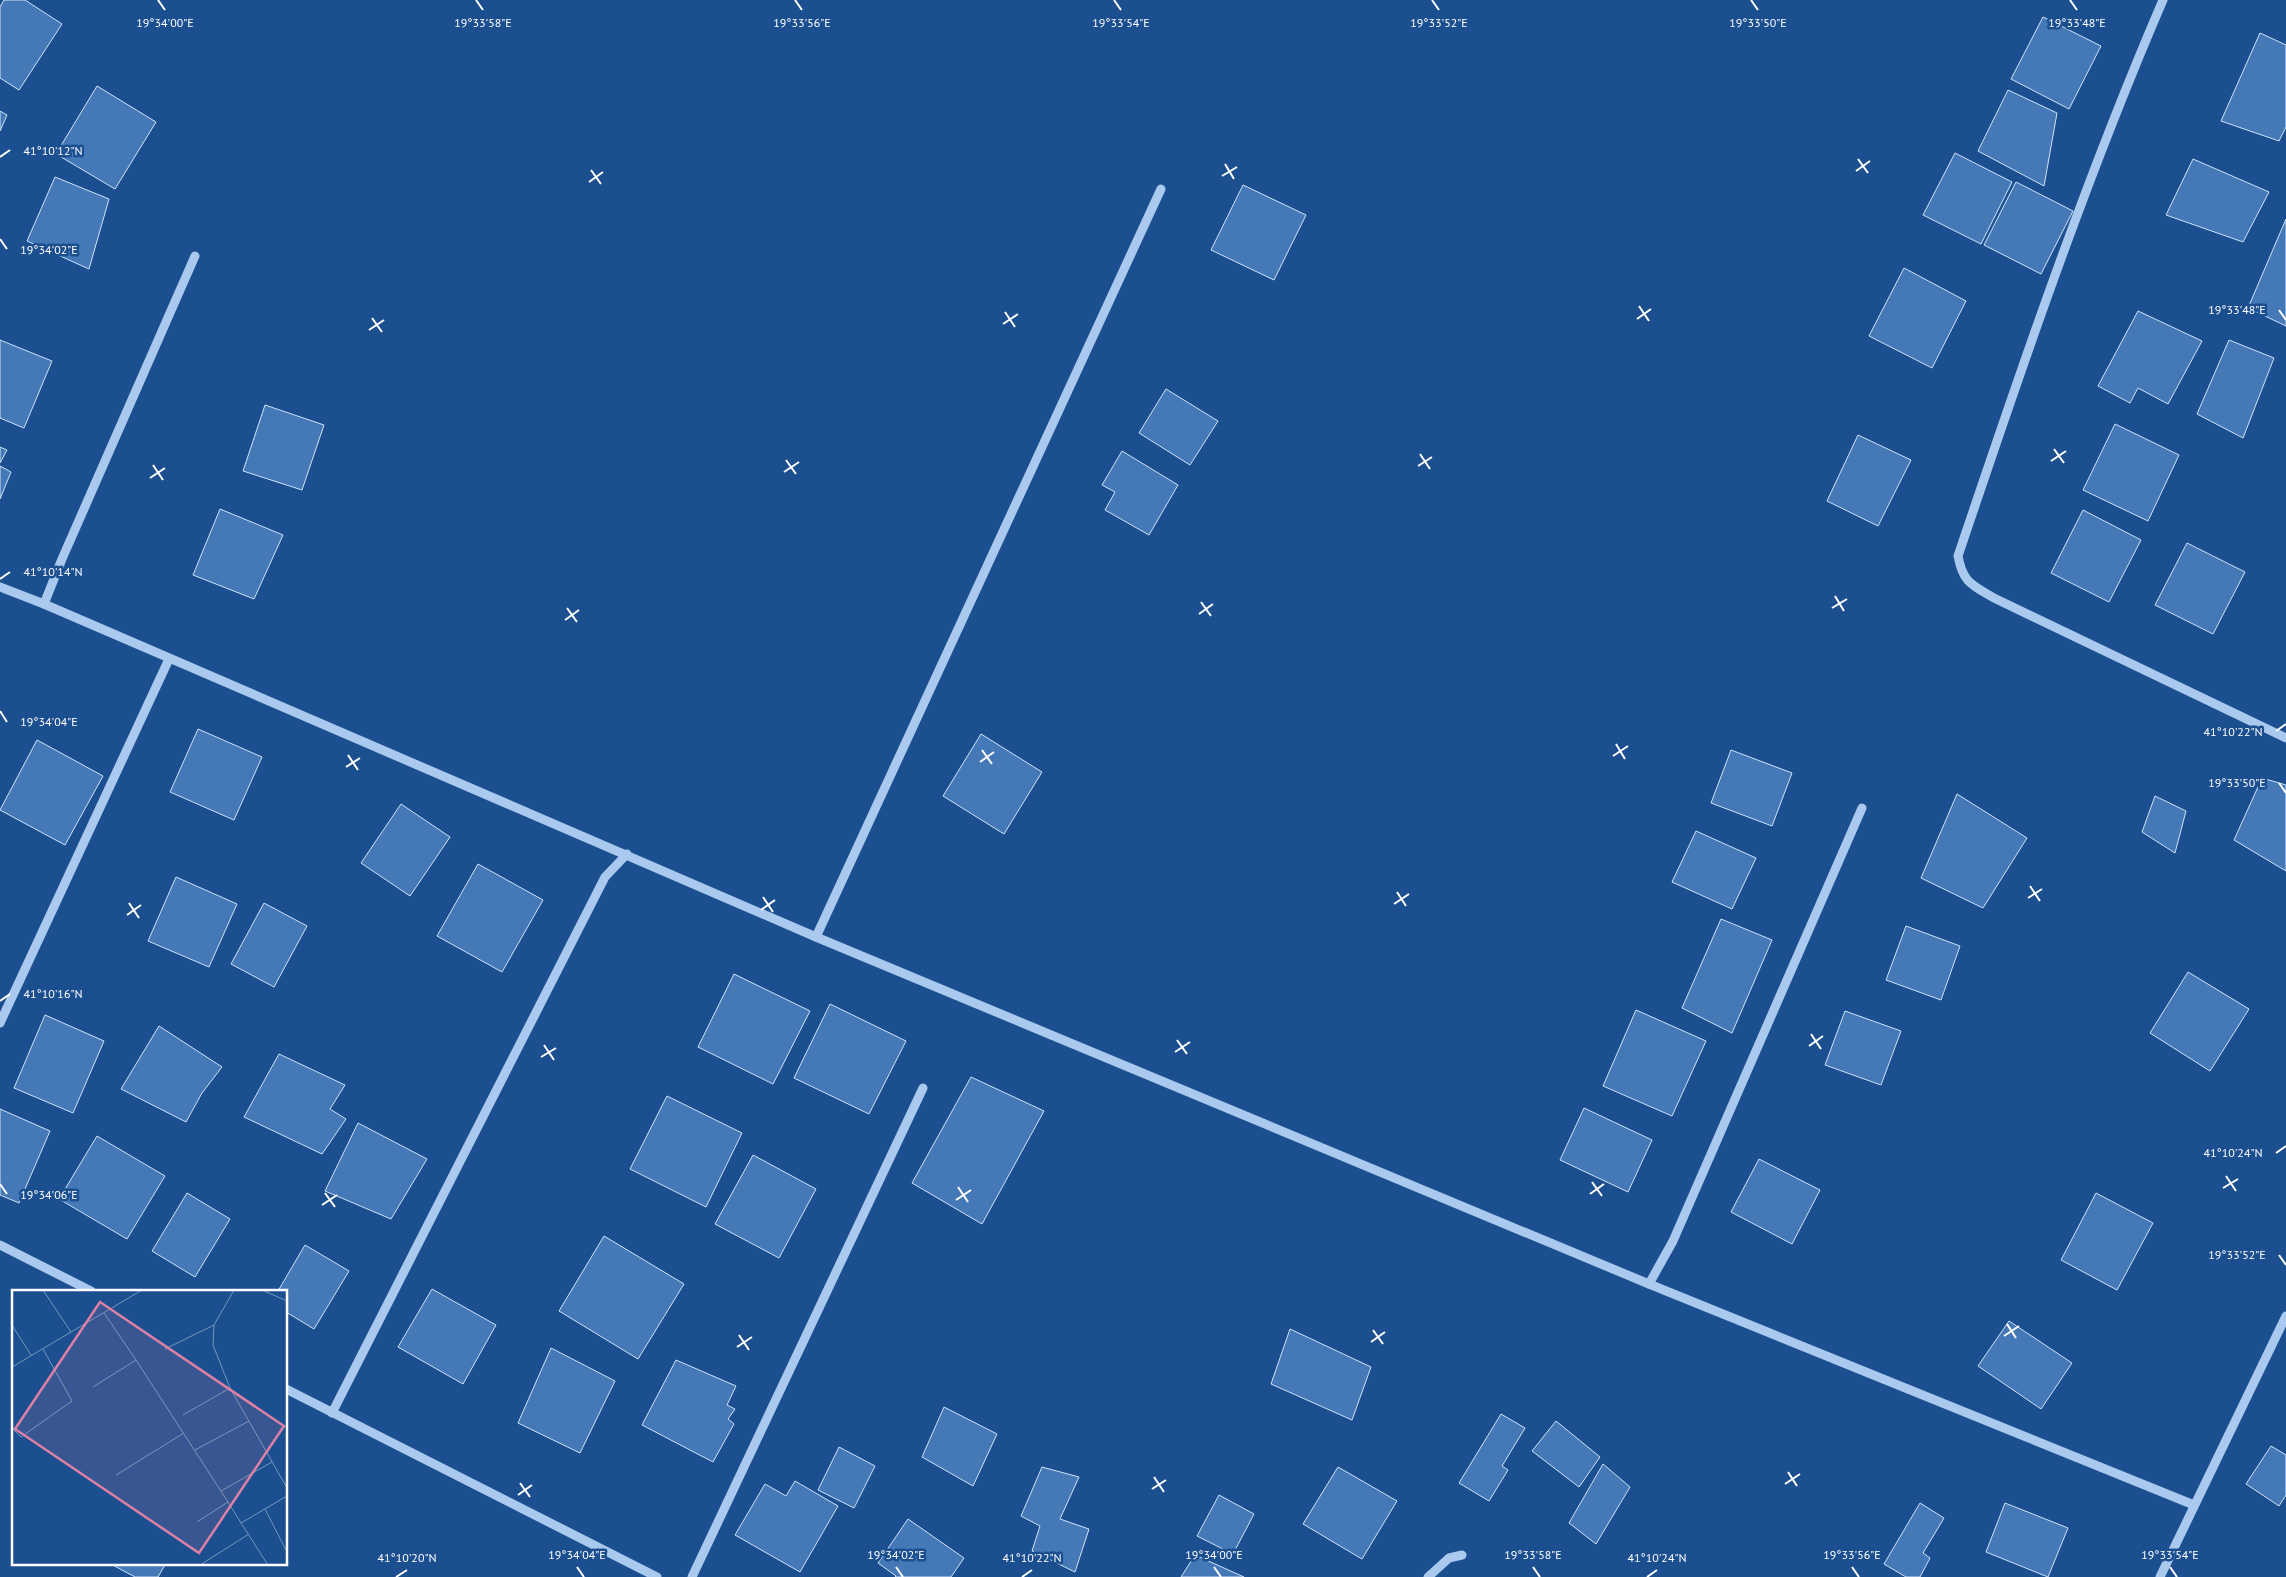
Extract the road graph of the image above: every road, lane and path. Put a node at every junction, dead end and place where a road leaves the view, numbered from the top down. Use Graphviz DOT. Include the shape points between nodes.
graph roads {
  1 [pos="2163,0"];
  2 [pos="1161,189"];
  3 [pos="195,256"];
  4 [pos="0,587"];
  5 [pos="44,604"];
  6 [pos="169,659"];
  7 [pos="2286,738"];
  8 [pos="1862,808"];
  9 [pos="627,854"];
  10 [pos="816,937"];
  11 [pos="0,1023"];
  12 [pos="923,1088"];
  13 [pos="0,1245"];
  14 [pos="1649,1284"];
  15 [pos="89,1290"];
  16 [pos="2286,1316"];
  17 [pos="288,1391"];
  18 [pos="332,1413"];
  19 [pos="2194,1505"];
  20 [pos="1462,1555"];
  21 [pos="657,1577"];
  22 [pos="692,1577"];
  23 [pos="1428,1577"];
  24 [pos="2160,1577"];
  1 -- 7 [label="street" via="2115,113 1958,556 1961,572 1970,584 1994,598"];
  2 -- 10 [label="street"];
  3 -- 5 [label="street"];
  4 -- 5 [label="street"];
  5 -- 6 [label="street"];
  6 -- 9 [label="street"];
  6 -- 11 [label="street"];
  8 -- 14 [label="street" via="1673,1240"];
  9 -- 10 [label="street"];
  9 -- 18 [label="street" via="606,877"];
  10 -- 14 [label="street"];
  12 -- 22 [label="street"];
  13 -- 15 [label="street"];
  14 -- 19 [label="street"];
  16 -- 19 [label="street"];
  17 -- 18 [label="street"];
  18 -- 21 [label="street"];
  19 -- 24 [label="street"];
  20 -- 23 [label="street" via="1449,1558"];
}
